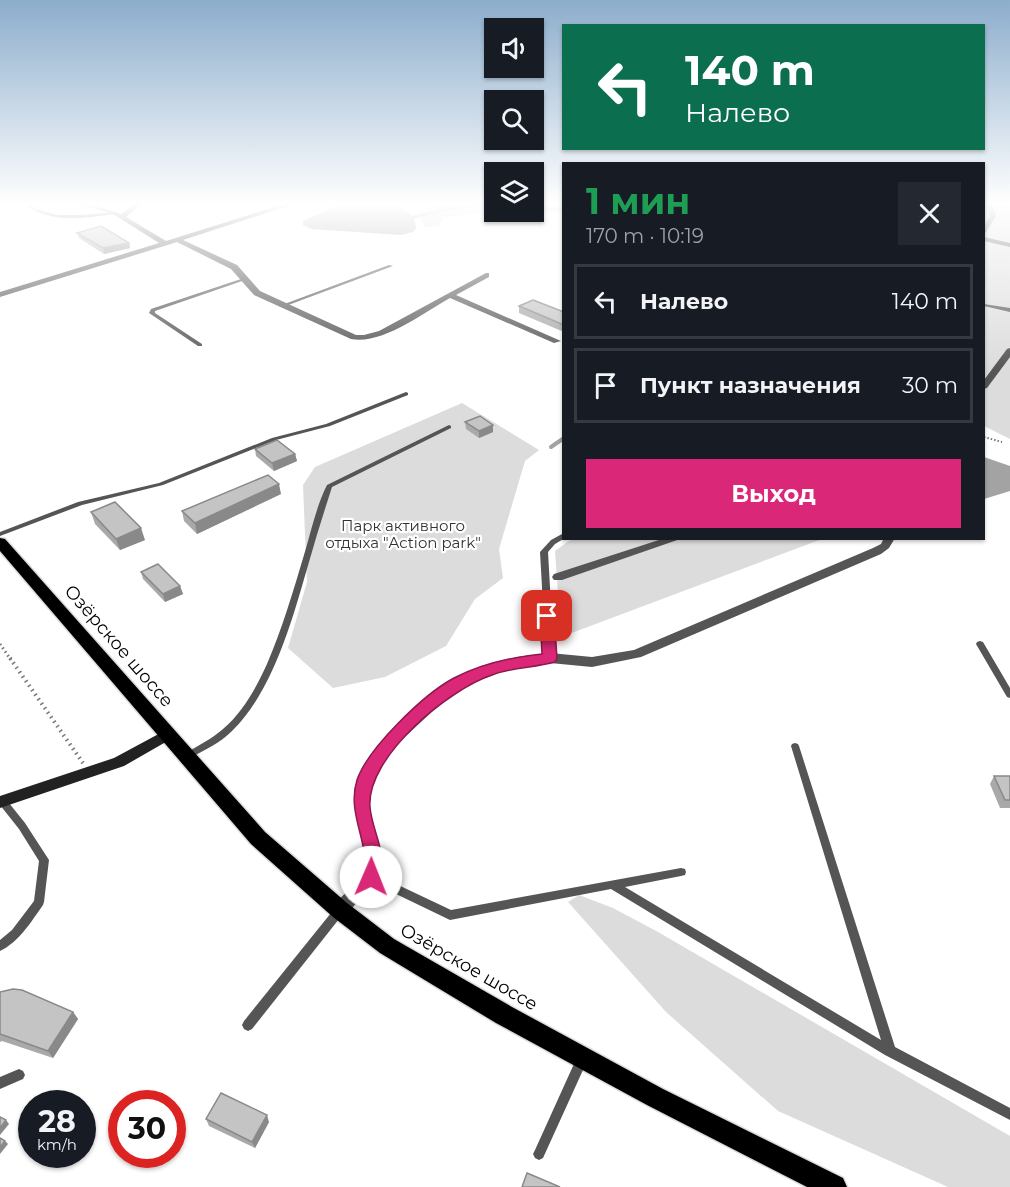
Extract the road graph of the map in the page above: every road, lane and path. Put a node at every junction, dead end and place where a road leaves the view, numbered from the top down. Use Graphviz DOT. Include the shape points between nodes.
graph roads {
  1 [pos="115,259"];
  2 [pos="218,259"];
  3 [pos="391,266"];
  4 [pos="486,275"];
  5 [pos="246,279"];
  6 [pos="0,295"];
  7 [pos="450,295"];
  8 [pos="985,305"];
  9 [pos="281,306"];
  10 [pos="1010,310"];
  11 [pos="557,341"];
  12 [pos="200,345"];
  13 [pos="1010,351"];
  14 [pos="985,385"];
  15 [pos="406,394"];
  16 [pos="449,426"];
  17 [pos="985,436"];
  18 [pos="1002,442"];
  19 [pos="0,534"];
  20 [pos="562,537"];
  21 [pos="672,540"];
  22 [pos="889,540"];
  23 [pos="0,542"];
  24 [pos="558,577"];
  25 [pos="0,644"];
  26 [pos="980,644"];
  27 [pos="549,658"];
  28 [pos="1010,695"];
  29 [pos="166,735"];
  30 [pos="795,746"];
  31 [pos="186,757"];
  32 [pos="89,772"];
  33 [pos="1,801"];
  34 [pos="681,872"];
  35 [pos="371,877"];
  36 [pos="613,885"];
  37 [pos="340,910"];
  38 [pos="0,946"];
  39 [pos="248,1025"];
  40 [pos="890,1051"];
  41 [pos="583,1058"];
  42 [pos="19,1075"];
  43 [pos="0,1083"];
  44 [pos="1010,1114"];
  45 [pos="539,1154"];
  46 [pos="828,1186"];
  1 -- 6 [label="street"];
  2 -- 5 [label="street"];
  3 -- 9 [label="lane"];
  4 -- 7 [label="street"];
  5 -- 9 [label="street" via="257,293"];
  5 -- 12 [label="lane" via="153,310 152,313"];
  7 -- 9 [label="street" via="382,333 364,338"];
  7 -- 11 [label="street"];
  8 -- 10 [label="lane"];
  13 -- 14 [label="street"];
  15 -- 19 [label="lane" via="328,425 274,439 161,484 80,503"];
  16 -- 31 [label="lane" via="329,486 284,631 261,687 231,727"];
  17 -- 18 [label="path"];
  20 -- 27 [label="lane" via="544,552"];
  21 -- 24 [label="street"];
  22 -- 27 [label="street" via="877,551 636,654 592,662"];
  23 -- 29 [label="main road, Озёрское шоссе"];
  25 -- 32 [label="path"];
  26 -- 28 [label="lane"];
  27 -- 35 [label="street" via="516,662 459,682 384,748 366,780 362,806 373,854"];
  29 -- 31 [label="main road, Озёрское шоссе"];
  29 -- 32 [label="main road" via="129,757"];
  30 -- 40 [label="lane"];
  31 -- 37 [label="main road, Озёрское шоссе" via="258,838"];
  32 -- 33 [label="main road"];
  33 -- 38 [label="lane" via="44,860 39,902 16,933"];
  34 -- 36 [label="lane"];
  35 -- 36 [label="lane" via="450,915"];
  35 -- 37 [label="street"];
  36 -- 40 [label="lane"];
  37 -- 39 [label="lane"];
  37 -- 41 [label="main road, Озёрское шоссе" via="387,946"];
  40 -- 44 [label="lane"];
  41 -- 45 [label="lane"];
  41 -- 46 [label="main road, Озёрское шоссе"];
  42 -- 43 [label="lane"];
}
